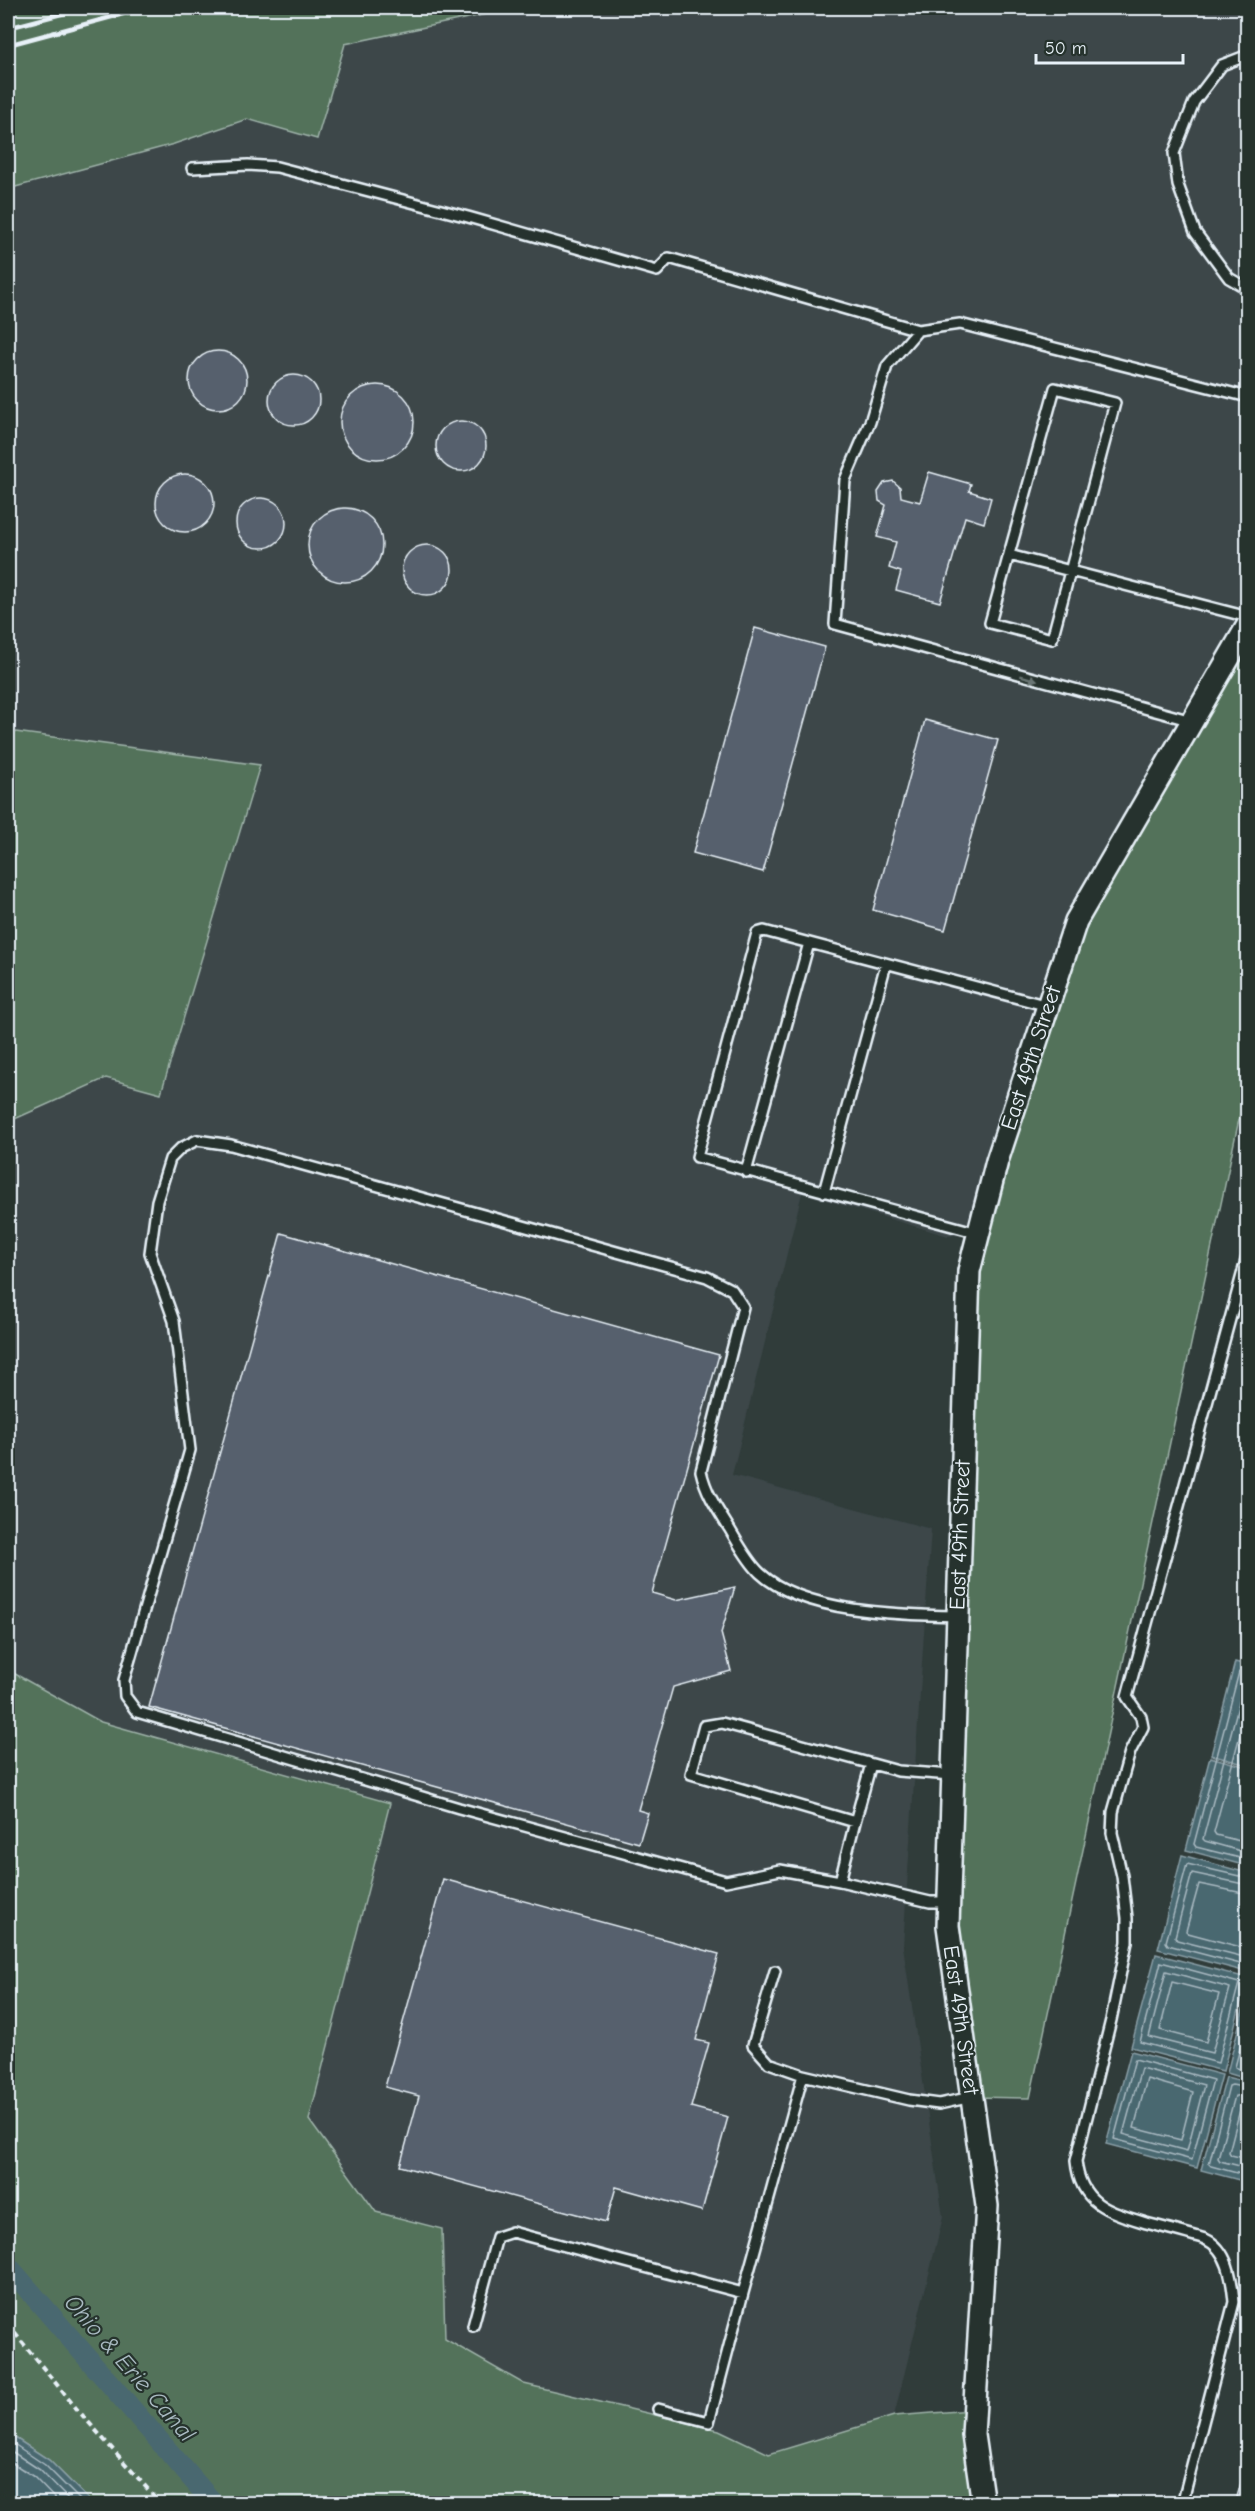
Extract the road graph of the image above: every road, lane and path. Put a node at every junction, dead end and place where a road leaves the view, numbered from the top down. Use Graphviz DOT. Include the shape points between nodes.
graph roads {
  1 [pos="1248,55"];
  2 [pos="192,168"];
  3 [pos="1248,289"];
  4 [pos="918,330"];
  5 [pos="1248,397"];
  6 [pos="1009,555"];
  7 [pos="1071,572"];
  8 [pos="1248,617"];
  9 [pos="1248,625"];
  10 [pos="1192,721"];
  11 [pos="809,943"];
  12 [pos="886,964"];
  13 [pos="1048,1006"];
  14 [pos="746,1172"];
  15 [pos="824,1192"];
  16 [pos="979,1233"];
  17 [pos="1248,1252"];
  18 [pos="958,1616"];
  19 [pos="871,1764"];
  20 [pos="952,1775"];
  21 [pos="855,1822"];
  22 [pos="840,1881"];
  23 [pos="948,1902"];
  24 [pos="775,1971"];
  25 [pos="803,2075"];
  26 [pos="972,2097"];
  27 [pos="743,2293"];
  28 [pos="8,2325"];
  29 [pos="473,2326"];
  30 [pos="658,2409"];
  31 [pos="161,2504"];
  32 [pos="983,2504"];
  33 [pos="1182,2504"];
  1 -- 3 [label="lane" via="1222,65 1194,102 1174,153 1178,185 1195,232 1229,278"];
  2 -- 4 [label="lane" via="277,167 657,271 669,258"];
  4 -- 5 [label="lane" via="960,324"];
  4 -- 10 [label="lane, one-way" via="887,366 870,422 845,480 835,624"];
  6 -- 7 [label="lane"];
  6 -- 7 [label="lane" via="990,623 1052,639"];
  6 -- 7 [label="lane" via="1055,388 1115,403"];
  7 -- 8 [label="lane"];
  9 -- 10 [label="street, East 49th Street"];
  10 -- 13 [label="street, East 49th Street" via="1076,921"];
  11 -- 12 [label="lane"];
  11 -- 14 [label="lane"];
  11 -- 14 [label="lane" via="764,931 756,933 696,1155"];
  12 -- 13 [label="lane"];
  12 -- 15 [label="lane"];
  13 -- 16 [label="street, East 49th Street" via="997,1161"];
  14 -- 15 [label="lane"];
  15 -- 16 [label="lane"];
  16 -- 18 [label="street, East 49th Street" via="969,1271"];
  17 -- 33 [label="lane" via="1127,1697 1143,1726 1130,1752 1113,1812 1112,1833 1122,1876 1127,1942 1076,2161 1077,2176 1086,2193 1101,2207 1216,2244 1233,2284 1232,2313"];
  18 -- 20 [label="street, East 49th Street"];
  18 -- 22 [label="lane" via="850,1608 809,1599 781,1588 759,1572 740,1545 705,1491 701,1471 743,1307 732,1290 707,1277 231,1145 197,1140 170,1158 157,1201 150,1253 174,1321 190,1449 124,1680 125,1696 137,1712 459,1808 726,1881 780,1870"];
  19 -- 20 [label="lane" via="898,1771"];
  19 -- 21 [label="lane"];
  19 -- 21 [label="lane" via="722,1723 704,1726 691,1774"];
  20 -- 23 [label="street, East 49th Street"];
  21 -- 22 [label="lane"];
  22 -- 23 [label="lane" via="930,1902"];
  23 -- 26 [label="street, East 49th Street"];
  24 -- 25 [label="lane" via="753,2045 769,2063"];
  25 -- 26 [label="lane" via="939,2104"];
  25 -- 27 [label="lane"];
  26 -- 32 [label="street, East 49th Street" via="987,2206 973,2435"];
  27 -- 29 [label="lane" via="512,2232 497,2237"];
  27 -- 30 [label="lane" via="709,2422"];
  28 -- 31 [label="path"];
}
